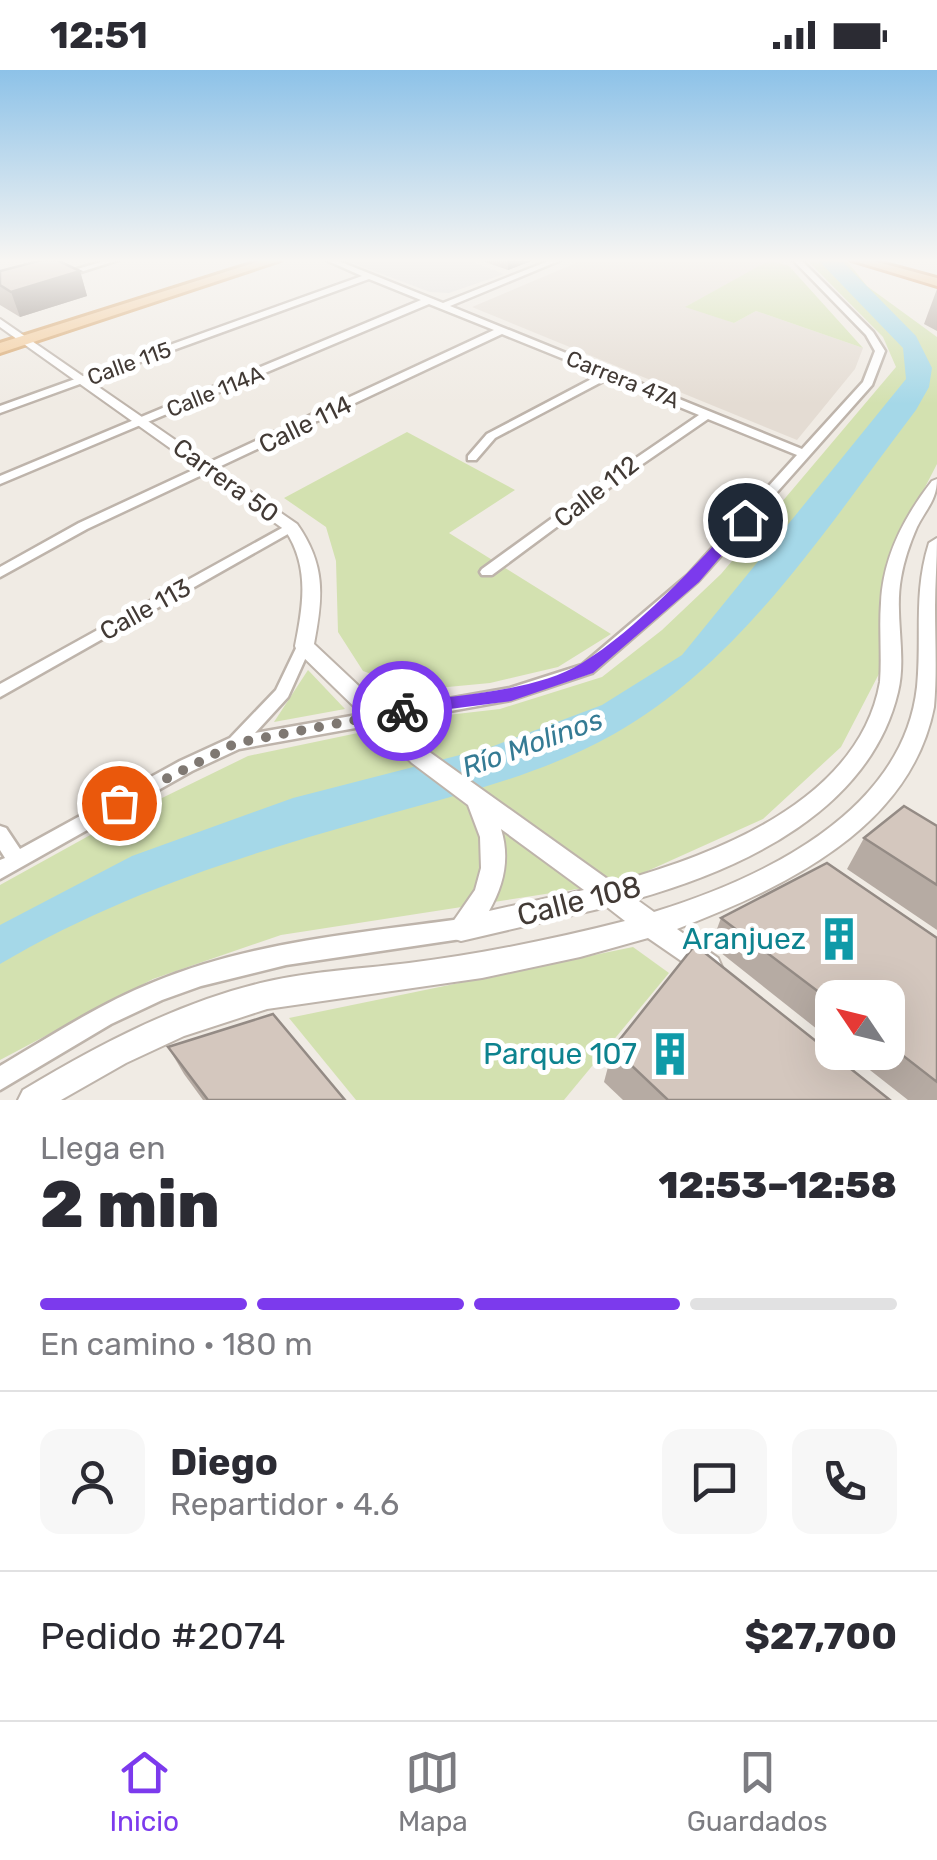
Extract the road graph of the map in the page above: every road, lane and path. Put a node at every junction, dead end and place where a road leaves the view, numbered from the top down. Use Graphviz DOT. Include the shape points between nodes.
graph roads {
  1 [pos="102,308"];
  2 [pos="112,308"];
  3 [pos="281,308"];
  4 [pos="411,308"];
  5 [pos="448,308"];
  6 [pos="844,308"];
  7 [pos="0,322"];
  8 [pos="502,330"];
  9 [pos="14,337"];
  10 [pos="0,348"];
  11 [pos="609,374"];
  12 [pos="84,379"];
  13 [pos="0,410"];
  14 [pos="708,414"];
  15 [pos="142,421"];
  16 [pos="804,454"];
  17 [pos="472,458"];
  18 [pos="212,468"];
  19 [pos="0,480"];
  20 [pos="937,484"];
  21 [pos="291,527"];
  22 [pos="935,552"];
  23 [pos="0,572"];
  24 [pos="487,572"];
  25 [pos="304,646"];
  26 [pos="0,691"];
  27 [pos="376,715"];
  28 [pos="236,743"];
  29 [pos="473,798"];
  30 [pos="0,834"];
  31 [pos="8,865"];
  32 [pos="616,896"];
  33 [pos="659,927"];
  34 [pos="461,929"];
  35 [pos="737,990"];
  36 [pos="0,1079"];
  37 [pos="33,1100"];
  1 -- 9 [label="main road"];
  2 -- 9 [label="main road"];
  3 -- 12 [label="street, Calle 115"];
  4 -- 15 [label="street, Calle 114A"];
  5 -- 8 [label="street, Carrera 47A"];
  6 -- 16 [label="street" via="880,351 868,383"];
  7 -- 9 [label="street, Carrera 50"];
  8 -- 11 [label="street, Carrera 47A"];
  8 -- 18 [label="street, Calle 114"];
  9 -- 10 [label="main road"];
  9 -- 12 [label="street, Carrera 50"];
  11 -- 14 [label="street, Carrera 47A"];
  11 -- 17 [label="street" via="491,436"];
  12 -- 13 [label="street, Calle 115"];
  12 -- 15 [label="street, Carrera 50"];
  14 -- 16 [label="street, Carrera 47A"];
  14 -- 24 [label="street, Calle 112"];
  15 -- 18 [label="street, Carrera 50"];
  15 -- 19 [label="street, Calle 114A"];
  16 -- 27 [label="street" via="693,578 587,669 511,694"];
  18 -- 21 [label="street, Carrera 50"];
  18 -- 23 [label="street, Calle 114"];
  20 -- 32 [label="street, Calle 108" via="900,546 890,595 889,692 852,766 790,820 671,878"];
  21 -- 25 [label="street, Carrera 50" via="313,576"];
  21 -- 26 [label="street, Calle 113"];
  22 -- 33 [label="street, Calle 108" via="923,600 924,707 896,773 846,829 744,890"];
  25 -- 27 [label="street"];
  25 -- 28 [label="street" via="282,693"];
  27 -- 28 [label="street"];
  27 -- 29 [label="street"];
  28 -- 31 [label="street"];
  29 -- 32 [label="street"];
  29 -- 34 [label="street" via="489,823 496,862 485,899"];
  30 -- 31 [label="street"];
  32 -- 33 [label="street"];
  32 -- 34 [label="street, Calle 108"];
  33 -- 35 [label="street"];
  33 -- 37 [label="street, Calle 108" via="431,973 263,996 94,1062"];
  34 -- 36 [label="street, Calle 108" via="233,966 120,1008"];
}
